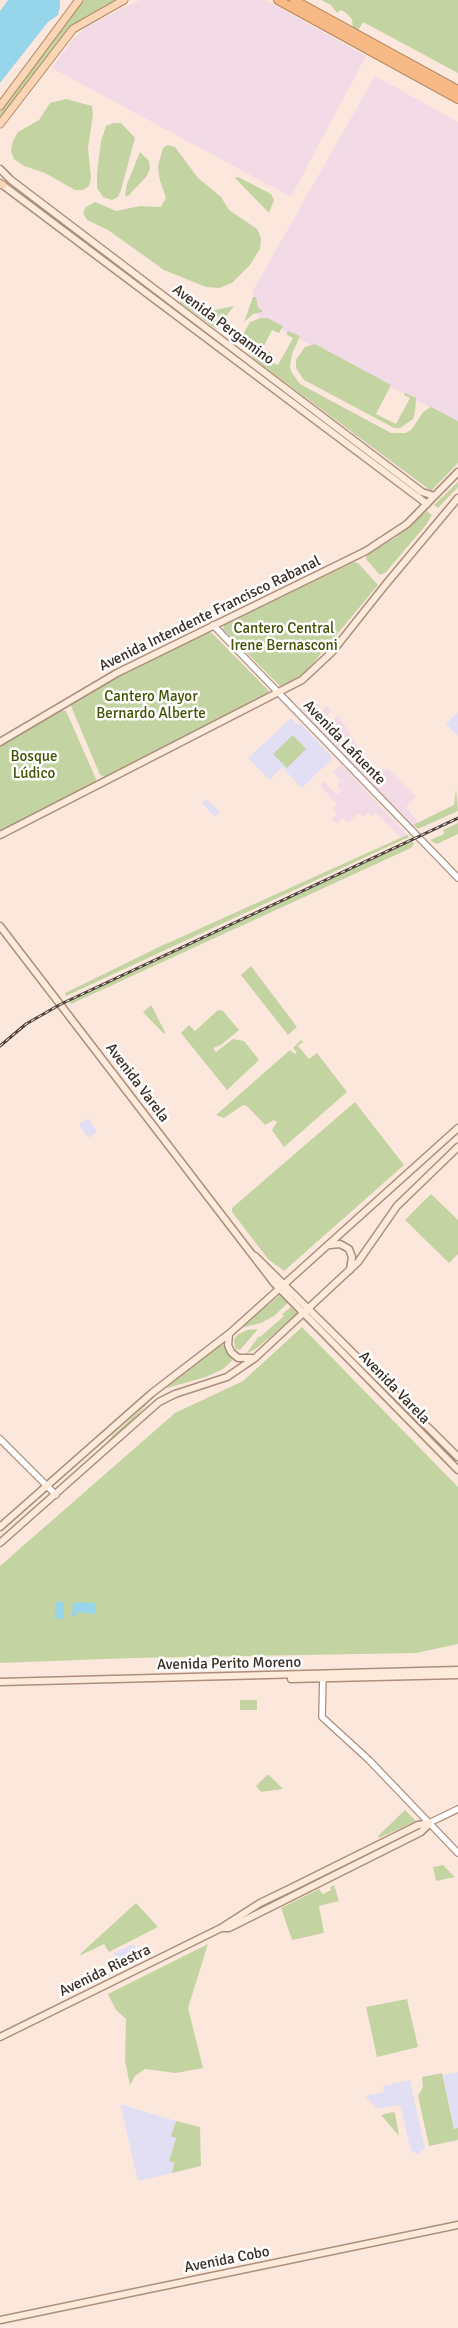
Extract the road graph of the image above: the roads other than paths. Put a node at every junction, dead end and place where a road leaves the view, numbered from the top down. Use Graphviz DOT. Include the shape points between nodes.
graph roads {
  1 [pos="78,0"];
  2 [pos="124,0"];
  3 [pos="278,0"];
  4 [pos="294,0"];
  5 [pos="458,90"];
  6 [pos="458,99"];
  7 [pos="0,106"];
  8 [pos="0,124"];
  9 [pos="0,169"];
  10 [pos="1,184"];
  11 [pos="458,472"];
  12 [pos="434,496"];
  13 [pos="458,498"];
  14 [pos="427,504"];
  15 [pos="213,625"];
  16 [pos="279,693"];
  17 [pos="0,742"];
  18 [pos="0,835"];
  19 [pos="458,878"];
  20 [pos="0,926"];
  21 [pos="458,1128"];
  22 [pos="458,1147"];
  23 [pos="325,1248"];
  24 [pos="349,1271"];
  25 [pos="282,1286"];
  26 [pos="309,1308"];
  27 [pos="304,1313"];
  28 [pos="230,1333"];
  29 [pos="254,1358"];
  30 [pos="433,1432"];
  31 [pos="426,1438"];
  32 [pos="0,1439"];
  33 [pos="458,1457"];
  34 [pos="458,1470"];
  35 [pos="48,1485"];
  36 [pos="56,1495"];
  37 [pos="0,1526"];
  38 [pos="0,1543"];
  39 [pos="458,1670"];
  40 [pos="458,1675"];
  41 [pos="323,1676"];
  42 [pos="0,1682"];
  43 [pos="0,1686"];
  44 [pos="458,1809"];
  45 [pos="429,1823"];
  46 [pos="458,1853"];
  47 [pos="289,1889"];
  48 [pos="292,1896"];
  49 [pos="221,1928"];
  50 [pos="0,2037"];
  51 [pos="458,2225"];
  52 [pos="0,2320"];
  1 -- 7 [label="main road"];
  2 -- 8 [label="main road" via="72,29"];
  3 -- 6 [label="highway"];
  4 -- 5 [label="highway"];
  9 -- 12 [label="main road, Avenida Pergamino" via="313,410 422,492"];
  10 -- 14 [label="main road, Avenida Pergamino"];
  11 -- 12 [label="main road, Avenida Intendente Francisco Rabanal"];
  12 -- 14 [label="main road, Avenida Intendente Francisco Rabanal"];
  13 -- 16 [label="main road" via="319,666"];
  14 -- 15 [label="main road, Avenida Intendente Francisco Rabanal" via="400,529 359,555"];
  15 -- 16 [label="street, Avenida Lafuente"];
  15 -- 17 [label="main road, Avenida Intendente Francisco Rabanal" via="117,673"];
  16 -- 18 [label="main road"];
  16 -- 19 [label="street, Avenida Lafuente"];
  20 -- 25 [label="main road, Avenida Varela" via="254,1255"];
  21 -- 23 [label="main road"];
  22 -- 24 [label="main road" via="397,1206 367,1252"];
  23 -- 24 [label="main road" via="335,1244 349,1249 352,1258"];
  23 -- 25 [label="main road"];
  24 -- 26 [label="main road"];
  25 -- 26 [label="main road, Avenida Varela"];
  25 -- 27 [label="main road, Avenida Varela"];
  25 -- 28 [label="main road"];
  26 -- 27 [label="main road"];
  26 -- 30 [label="main road, Avenida Varela"];
  27 -- 29 [label="main road"];
  27 -- 31 [label="main road, Avenida Varela"];
  28 -- 29 [label="main road" via="228,1345 234,1356"];
  28 -- 35 [label="main road" via="152,1393"];
  29 -- 36 [label="main road" via="227,1377 159,1402"];
  30 -- 31 [label="main road"];
  30 -- 33 [label="main road, Avenida Varela"];
  31 -- 34 [label="main road, Avenida Varela"];
  32 -- 35 [label="street"];
  35 -- 36 [label="street"];
  35 -- 37 [label="main road"];
  36 -- 38 [label="main road"];
  39 -- 41 [label="main road, Avenida Perito Moreno"];
  40 -- 41 [label="main road, Avenida Perito Moreno"];
  41 -- 42 [label="main road, Avenida Perito Moreno"];
  41 -- 43 [label="main road, Avenida Perito Moreno"];
  41 -- 45 [label="street" via="322,1717 369,1760"];
  44 -- 45 [label="street, Avenida Riestra"];
  45 -- 46 [label="street"];
  45 -- 47 [label="main road, Avenida Riestra" via="418,1825"];
  45 -- 48 [label="main road, Avenida Riestra" via="421,1832"];
  47 -- 48 [label="main road"];
  47 -- 49 [label="main road, Avenida Riestra"];
  48 -- 49 [label="main road, Avenida Riestra" via="229,1928"];
  49 -- 50 [label="main road, Avenida Riestra"];
  51 -- 52 [label="main road, Avenida Cobo"];
}
